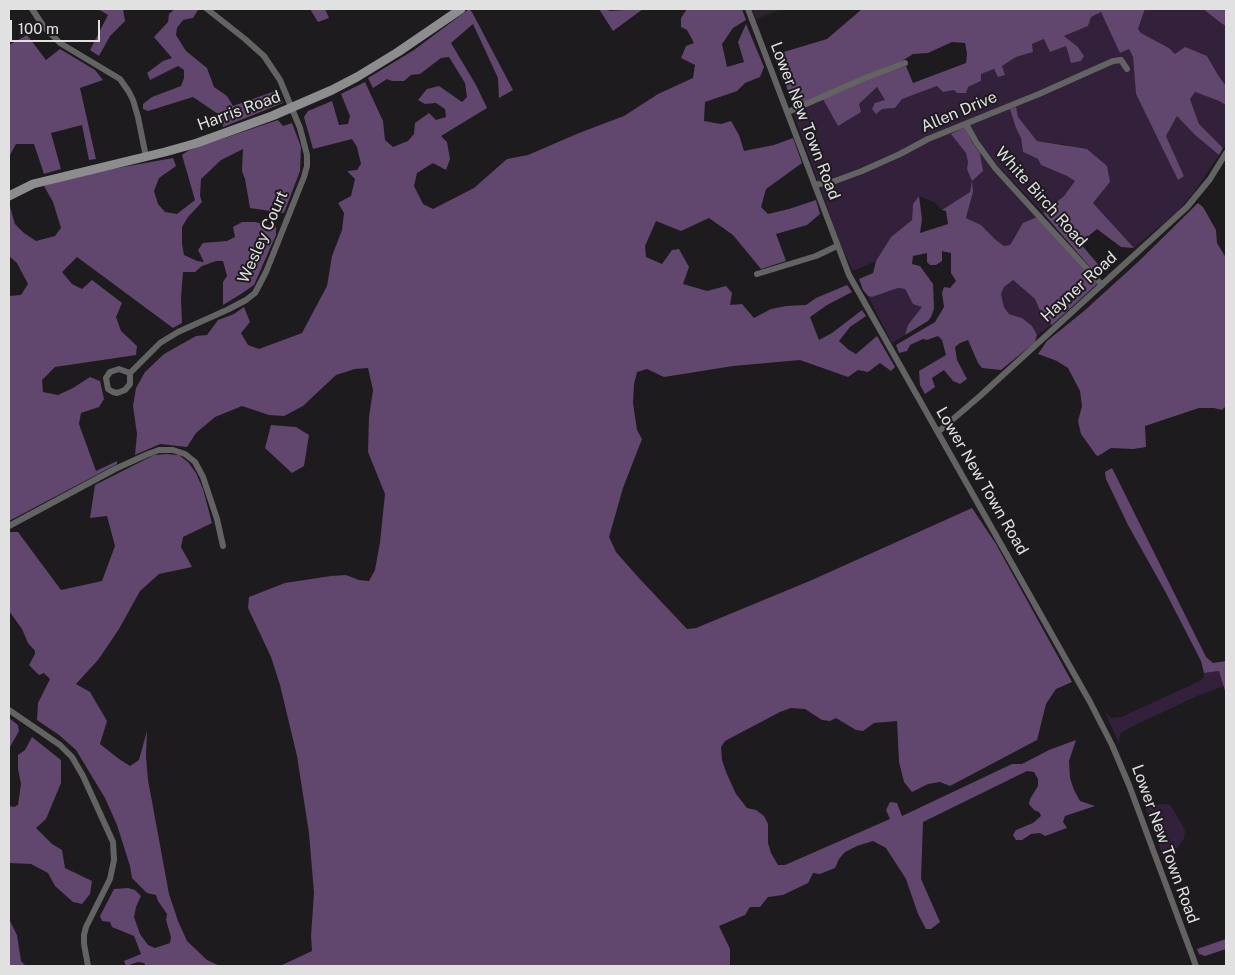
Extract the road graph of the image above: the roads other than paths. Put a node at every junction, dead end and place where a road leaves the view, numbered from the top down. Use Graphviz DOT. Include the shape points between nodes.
graph roads {
  1 [pos="32,9"];
  2 [pos="207,9"];
  3 [pos="461,9"];
  4 [pos="748,9"];
  5 [pos="905,63"];
  6 [pos="1127,69"];
  7 [pos="292,107"];
  8 [pos="788,112"];
  9 [pos="966,124"];
  10 [pos="1226,153"];
  11 [pos="146,157"];
  12 [pos="815,185"];
  13 [pos="9,196"];
  14 [pos="837,246"];
  15 [pos="757,274"];
  16 [pos="1102,285"];
  17 [pos="130,373"];
  18 [pos="938,432"];
  19 [pos="9,526"];
  20 [pos="223,546"];
  21 [pos="9,710"];
  22 [pos="88,966"];
  23 [pos="1196,966"];
  1 -- 11 [label="street" via="60,43 120,79 133,100"];
  2 -- 7 [label="street, Wesley Court" via="264,56"];
  3 -- 7 [label="street, Harris Road" via="357,77"];
  4 -- 8 [label="street, Lower New Town Road"];
  5 -- 8 [label="street"];
  6 -- 9 [label="street, Allen Drive" via="1121,60 1113,61"];
  7 -- 11 [label="street, Harris Road" via="197,143"];
  7 -- 17 [label="street, Wesley Court" via="304,142 307,166 260,285 246,300 167,338"];
  8 -- 12 [label="street, Lower New Town Road"];
  9 -- 12 [label="street, Allen Drive" via="862,171"];
  9 -- 16 [label="street, White Birch Road" via="995,168"];
  10 -- 16 [label="street, Hayner Road" via="1188,206"];
  11 -- 13 [label="street, Harris Road" via="52,178"];
  12 -- 14 [label="street, Lower New Town Road"];
  14 -- 15 [label="street" via="816,256"];
  14 -- 18 [label="street, Lower New Town Road" via="849,275"];
  16 -- 18 [label="street, Hayner Road"];
  17 -- 17 [label="street, Wesley Court" via="130,384 126,390 117,393 108,388 106,378 110,372 119,369"];
  18 -- 23 [label="street, Lower New Town Road" via="1112,744"];
  19 -- 20 [label="street" via="115,469 158,450 173,450 195,462 203,477"];
  21 -- 22 [label="street" via="72,757 113,842 110,878 84,935"];
}
